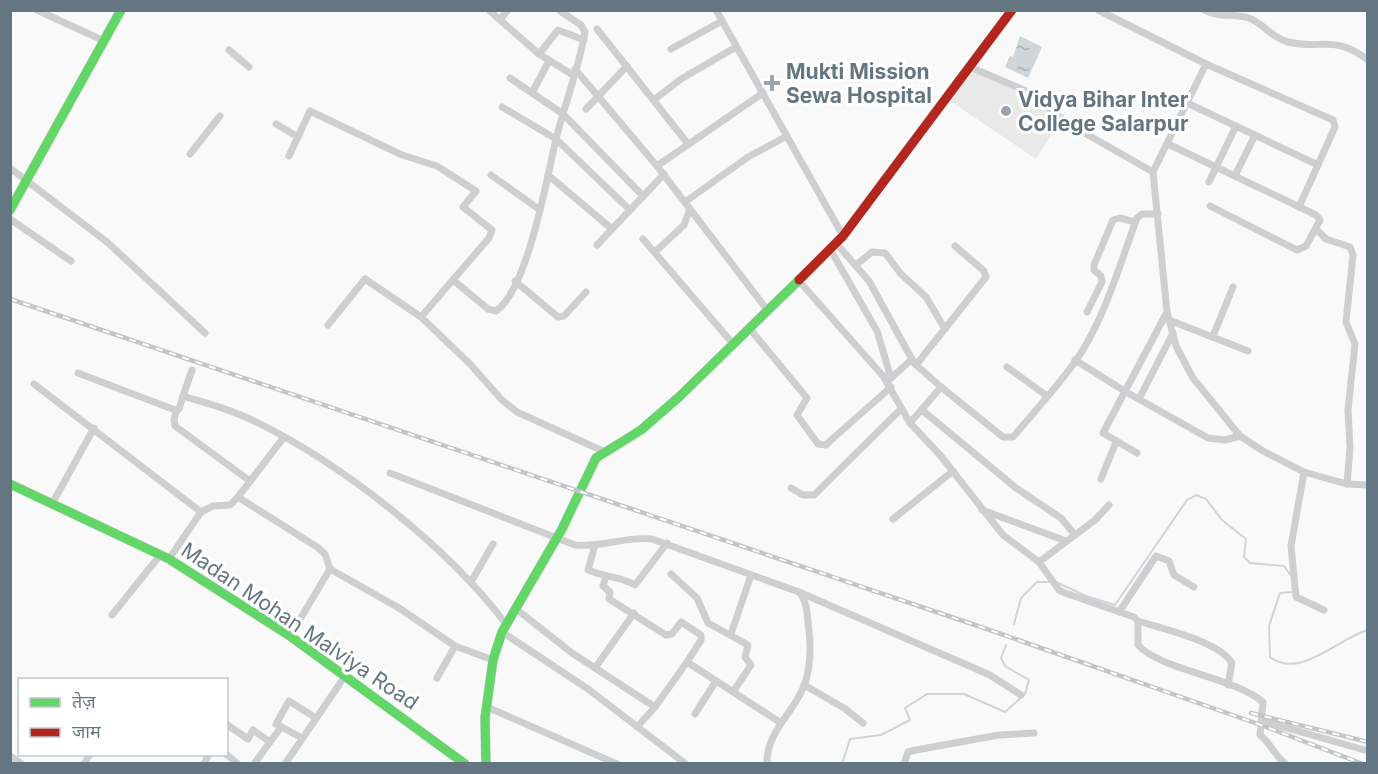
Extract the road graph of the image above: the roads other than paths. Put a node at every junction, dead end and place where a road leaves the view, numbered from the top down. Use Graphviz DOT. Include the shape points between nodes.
graph roads {
  1 [pos="37,10"];
  2 [pos="121,10"];
  3 [pos="508,10"];
  4 [pos="1012,10"];
  5 [pos="1098,10"];
  6 [pos="1204,10"];
  7 [pos="489,11"];
  8 [pos="560,11"];
  9 [pos="718,11"];
  10 [pos="500,20"];
  11 [pos="722,21"];
  12 [pos="597,29"];
  13 [pos="104,40"];
  14 [pos="584,40"];
  15 [pos="736,47"];
  16 [pos="671,49"];
  17 [pos="229,50"];
  18 [pos="539,54"];
  19 [pos="1368,60"];
  20 [pos="549,61"];
  21 [pos="1206,63"];
  22 [pos="627,66"];
  23 [pos="249,67"];
  24 [pos="970,67"];
  25 [pos="574,72"];
  26 [pos="510,78"];
  27 [pos="532,93"];
  28 [pos="763,93"];
  29 [pos="598,96"];
  30 [pos="654,99"];
  31 [pos="1187,103"];
  32 [pos="502,107"];
  33 [pos="586,109"];
  34 [pos="563,114"];
  35 [pos="220,116"];
  36 [pos="276,124"];
  37 [pos="1236,126"];
  38 [pos="1255,135"];
  39 [pos="787,136"];
  40 [pos="298,137"];
  41 [pos="556,139"];
  42 [pos="688,144"];
  43 [pos="1168,144"];
  44 [pos="190,154"];
  45 [pos="289,156"];
  46 [pos="1318,165"];
  47 [pos="657,166"];
  48 [pos="1216,167"];
  49 [pos="10,168"];
  50 [pos="1153,172"];
  51 [pos="664,174"];
  52 [pos="491,175"];
  53 [pos="548,175"];
  54 [pos="1235,176"];
  55 [pos="27,180"];
  56 [pos="1209,182"];
  57 [pos="643,196"];
  58 [pos="685,202"];
  59 [pos="1210,206"];
  60 [pos="1299,207"];
  61 [pos="690,209"];
  62 [pos="10,210"];
  63 [pos="540,210"];
  64 [pos="630,210"];
  65 [pos="1158,214"];
  66 [pos="10,219"];
  67 [pos="1135,222"];
  68 [pos="612,229"];
  69 [pos="1316,229"];
  70 [pos="643,238"];
  71 [pos="836,243"];
  72 [pos="597,245"];
  73 [pos="955,246"];
  74 [pos="655,252"];
  75 [pos="71,261"];
  76 [pos="857,264"];
  77 [pos="453,280"];
  78 [pos="799,280"];
  79 [pos="515,281"];
  80 [pos="1233,287"];
  81 [pos="586,292"];
  82 [pos="768,311"];
  83 [pos="1087,312"];
  84 [pos="1168,316"];
  85 [pos="421,317"];
  86 [pos="328,325"];
  87 [pos="750,329"];
  88 [pos="945,329"];
  89 [pos="205,333"];
  90 [pos="1173,333"];
  91 [pos="1213,336"];
  92 [pos="734,345"];
  93 [pos="1248,351"];
  94 [pos="1076,360"];
  95 [pos="914,362"];
  96 [pos="1007,367"];
  97 [pos="192,370"];
  98 [pos="78,373"];
  99 [pos="890,382"];
  100 [pos="34,384"];
  101 [pos="940,387"];
  102 [pos="1126,393"];
  103 [pos="183,396"];
  104 [pos="1047,396"];
  105 [pos="1139,399"];
  106 [pos="901,409"];
  107 [pos="177,410"];
  108 [pos="922,410"];
  109 [pos="910,423"];
  110 [pos="94,428"];
  111 [pos="1240,436"];
  112 [pos="284,437"];
  113 [pos="1116,442"];
  114 [pos="605,452"];
  115 [pos="1137,453"];
  116 [pos="953,471"];
  117 [pos="1304,472"];
  118 [pos="390,473"];
  119 [pos="1101,479"];
  120 [pos="250,481"];
  121 [pos="10,484"];
  122 [pos="1347,484"];
  123 [pos="1368,485"];
  124 [pos="791,488"];
  125 [pos="10,492"];
  126 [pos="238,497"];
  127 [pos="52,504"];
  128 [pos="1109,506"];
  129 [pos="982,510"];
  130 [pos="201,512"];
  131 [pos="893,519"];
  132 [pos="1075,535"];
  133 [pos="556,539"];
  134 [pos="1066,541"];
  135 [pos="667,543"];
  136 [pos="493,544"];
  137 [pos="595,545"];
  138 [pos="170,558"];
  139 [pos="158,559"];
  140 [pos="1039,562"];
  141 [pos="330,568"];
  142 [pos="671,574"];
  143 [pos="752,575"];
  144 [pos="606,576"];
  145 [pos="471,582"];
  146 [pos="1194,587"];
  147 [pos="799,592"];
  148 [pos="514,608"];
  149 [pos="1324,610"];
  150 [pos="1119,612"];
  151 [pos="634,613"];
  152 [pos="112,615"];
  153 [pos="1138,621"];
  154 [pos="504,628"];
  155 [pos="731,634"];
  156 [pos="290,636"];
  157 [pos="455,646"];
  158 [pos="493,660"];
  159 [pos="687,662"];
  160 [pos="595,668"];
  161 [pos="437,678"];
  162 [pos="716,681"];
  163 [pos="341,682"];
  164 [pos="804,685"];
  165 [pos="1228,685"];
  166 [pos="733,692"];
  167 [pos="1021,694"];
  168 [pos="487,707"];
  169 [pos="655,707"];
  170 [pos="694,714"];
  171 [pos="316,718"];
  172 [pos="1263,721"];
  173 [pos="781,723"];
  174 [pos="863,723"];
  175 [pos="228,727"];
  176 [pos="281,727"];
  177 [pos="637,727"];
  178 [pos="1034,733"];
  179 [pos="302,738"];
  180 [pos="270,742"];
  181 [pos="1368,751"];
  182 [pos="10,756"];
  183 [pos="616,763"];
  184 [pos="686,763"];
  185 [pos="22,764"];
  186 [pos="254,764"];
  187 [pos="285,764"];
  188 [pos="452,764"];
  189 [pos="465,764"];
  190 [pos="486,764"];
  191 [pos="767,764"];
  192 [pos="904,764"];
  193 [pos="1286,764"];
  1 -- 13 [label="street"];
  2 -- 13 [label="main road"];
  3 -- 10 [label="street"];
  4 -- 24 [label="main road"];
  5 -- 21 [label="street"];
  6 -- 19 [label="street" via="1219,16 1246,17 1286,41 1347,46"];
  7 -- 10 [label="street"];
  8 -- 14 [label="street" via="584,28"];
  9 -- 11 [label="street"];
  10 -- 18 [label="street"];
  11 -- 15 [label="street"];
  11 -- 16 [label="street"];
  12 -- 22 [label="street"];
  13 -- 55 [label="main road"];
  14 -- 18 [label="street" via="558,30"];
  14 -- 25 [label="street"];
  15 -- 28 [label="street"];
  15 -- 30 [label="street"];
  17 -- 23 [label="street"];
  18 -- 20 [label="street"];
  20 -- 25 [label="street"];
  20 -- 27 [label="street"];
  21 -- 31 [label="street"];
  21 -- 46 [label="street" via="1333,120 1335,127"];
  22 -- 29 [label="street"];
  22 -- 30 [label="street"];
  24 -- 50 [label="street" via="1031,93 1067,123"];
  24 -- 71 [label="main road"];
  25 -- 29 [label="street"];
  25 -- 34 [label="street"];
  26 -- 27 [label="street"];
  27 -- 34 [label="street"];
  28 -- 39 [label="street"];
  28 -- 42 [label="street"];
  29 -- 33 [label="street"];
  29 -- 47 [label="street"];
  30 -- 42 [label="street"];
  31 -- 37 [label="street"];
  31 -- 43 [label="street"];
  32 -- 41 [label="street"];
  34 -- 41 [label="street"];
  34 -- 57 [label="street"];
  35 -- 44 [label="street"];
  36 -- 40 [label="street"];
  37 -- 38 [label="street"];
  37 -- 48 [label="street"];
  38 -- 46 [label="street"];
  38 -- 54 [label="street"];
  39 -- 58 [label="street" via="748,157"];
  39 -- 71 [label="street"];
  40 -- 45 [label="street"];
  40 -- 77 [label="street" via="310,111 402,155 437,166 476,191 463,207 492,230"];
  41 -- 53 [label="street"];
  41 -- 64 [label="street"];
  42 -- 47 [label="street"];
  43 -- 48 [label="street"];
  43 -- 50 [label="street"];
  46 -- 60 [label="street"];
  47 -- 51 [label="street"];
  48 -- 54 [label="street"];
  48 -- 56 [label="street"];
  49 -- 55 [label="street"];
  50 -- 65 [label="street"];
  51 -- 57 [label="street"];
  51 -- 58 [label="street"];
  52 -- 63 [label="street"];
  53 -- 63 [label="street"];
  53 -- 68 [label="street"];
  54 -- 60 [label="street"];
  55 -- 62 [label="main road"];
  55 -- 89 [label="street" via="107,242"];
  57 -- 64 [label="street"];
  58 -- 61 [label="street"];
  59 -- 69 [label="street" via="1297,250 1304,250"];
  60 -- 69 [label="street" via="1319,218"];
  61 -- 74 [label="street" via="684,225"];
  61 -- 82 [label="street"];
  63 -- 79 [label="street"];
  64 -- 68 [label="street"];
  65 -- 67 [label="street" via="1139,215"];
  65 -- 84 [label="street"];
  66 -- 75 [label="street"];
  67 -- 83 [label="street" via="1113,220 1094,265 1102,282"];
  67 -- 94 [label="street" via="1109,296"];
  68 -- 72 [label="street"];
  69 -- 122 [label="street" via="1326,239 1350,247 1353,255 1346,322 1355,344 1348,410"];
  70 -- 74 [label="street"];
  71 -- 76 [label="street"];
  71 -- 78 [label="main road"];
  71 -- 99 [label="street" via="877,331"];
  73 -- 88 [label="street" via="986,277"];
  74 -- 92 [label="street"];
  76 -- 88 [label="street" via="872,252 885,253 926,297"];
  76 -- 95 [label="street"];
  77 -- 79 [label="street" via="488,309 496,311"];
  77 -- 85 [label="street"];
  78 -- 82 [label="main road"];
  78 -- 99 [label="street"];
  79 -- 81 [label="street" via="558,317 564,316"];
  80 -- 91 [label="street"];
  82 -- 87 [label="main road"];
  84 -- 90 [label="street"];
  84 -- 91 [label="street"];
  84 -- 102 [label="street"];
  85 -- 86 [label="street" via="365,279"];
  85 -- 114 [label="street" via="518,412"];
  87 -- 92 [label="main road"];
  87 -- 99 [label="street" via="807,398 797,415 818,444 826,445"];
  88 -- 95 [label="street"];
  90 -- 105 [label="street"];
  90 -- 111 [label="street" via="1184,364"];
  91 -- 93 [label="street"];
  92 -- 114 [label="main road" via="641,430"];
  94 -- 102 [label="street"];
  94 -- 104 [label="street"];
  95 -- 99 [label="street"];
  95 -- 101 [label="street"];
  96 -- 104 [label="street"];
  97 -- 103 [label="street"];
  98 -- 107 [label="street"];
  99 -- 106 [label="street"];
  100 -- 110 [label="street"];
  101 -- 104 [label="street" via="1009,438"];
  101 -- 108 [label="street"];
  102 -- 105 [label="street"];
  102 -- 113 [label="street" via="1103,433"];
  103 -- 107 [label="street"];
  103 -- 112 [label="street" via="238,413"];
  105 -- 111 [label="street" via="1208,438 1225,440"];
  106 -- 109 [label="street"];
  106 -- 124 [label="street" via="814,495 803,495"];
  107 -- 120 [label="street" via="175,426"];
  108 -- 109 [label="street"];
  108 -- 132 [label="street" via="1016,488 1061,518"];
  109 -- 116 [label="street"];
  110 -- 127 [label="street"];
  110 -- 130 [label="street"];
  111 -- 117 [label="street"];
  112 -- 120 [label="street"];
  112 -- 145 [label="street" via="362,488"];
  113 -- 115 [label="street"];
  113 -- 119 [label="street"];
  114 -- 133 [label="main road" via="583,477"];
  116 -- 129 [label="street"];
  116 -- 131 [label="street"];
  117 -- 122 [label="street"];
  117 -- 149 [label="street" via="1291,546 1296,597"];
  118 -- 133 [label="street"];
  120 -- 126 [label="street"];
  121 -- 127 [label="main road, Madan Mohan Malviya Road"];
  122 -- 123 [label="street"];
  125 -- 139 [label="main road"];
  126 -- 130 [label="street" via="230,505 213,506"];
  126 -- 141 [label="street" via="317,547 325,554"];
  127 -- 138 [label="main road, Madan Mohan Malviya Road"];
  128 -- 132 [label="street"];
  129 -- 134 [label="street"];
  129 -- 140 [label="street" via="1013,545"];
  130 -- 138 [label="street"];
  132 -- 134 [label="street"];
  133 -- 137 [label="street" via="575,545"];
  133 -- 148 [label="main road"];
  134 -- 140 [label="street"];
  135 -- 137 [label="street" via="639,537"];
  135 -- 143 [label="street"];
  135 -- 144 [label="street" via="637,585"];
  136 -- 145 [label="street"];
  137 -- 144 [label="street" via="587,568"];
  138 -- 156 [label="main road, Madan Mohan Malviya Road"];
  139 -- 152 [label="street"];
  139 -- 163 [label="main road"];
  140 -- 150 [label="street" via="1059,590"];
  141 -- 156 [label="street"];
  141 -- 157 [label="street"];
  142 -- 155 [label="street" via="697,598 708,623"];
  143 -- 147 [label="street"];
  143 -- 155 [label="street"];
  144 -- 151 [label="street" via="603,586 610,592 609,599"];
  145 -- 154 [label="street"];
  146 -- 150 [label="street" via="1174,575 1169,561 1156,556"];
  147 -- 164 [label="street" via="804,597 811,643"];
  147 -- 167 [label="street" via="990,675"];
  148 -- 154 [label="main road"];
  148 -- 160 [label="street"];
  150 -- 153 [label="street"];
  151 -- 159 [label="street" via="668,636 681,622 701,635"];
  151 -- 160 [label="street"];
  153 -- 165 [label="street" via="1136,638 1142,650"];
  153 -- 165 [label="street" via="1225,654 1232,663"];
  154 -- 158 [label="main road"];
  154 -- 177 [label="street"];
  155 -- 166 [label="street" via="748,645 745,657 752,663"];
  156 -- 189 [label="main road, Madan Mohan Malviya Road"];
  157 -- 158 [label="street"];
  157 -- 161 [label="street"];
  158 -- 168 [label="main road"];
  159 -- 162 [label="street"];
  159 -- 169 [label="street"];
  160 -- 169 [label="street"];
  162 -- 166 [label="street"];
  162 -- 170 [label="street"];
  163 -- 171 [label="street"];
  163 -- 188 [label="main road"];
  164 -- 173 [label="street"];
  164 -- 174 [label="street"];
  165 -- 172 [label="street" via="1263,702"];
  166 -- 173 [label="street"];
  168 -- 183 [label="street"];
  168 -- 190 [label="main road"];
  169 -- 177 [label="street"];
  171 -- 176 [label="street" via="289,700 276,724"];
  171 -- 179 [label="street"];
  172 -- 181 [label="street"];
  172 -- 193 [label="street" via="1260,735"];
  173 -- 191 [label="street" via="768,745"];
  175 -- 180 [label="street" via="248,739 253,730"];
  176 -- 179 [label="street"];
  176 -- 180 [label="street"];
  177 -- 184 [label="street"];
  178 -- 192 [label="street" via="999,735 916,750 908,752"];
  179 -- 187 [label="street"];
  180 -- 186 [label="street"];
  182 -- 185 [label="street"];
}
